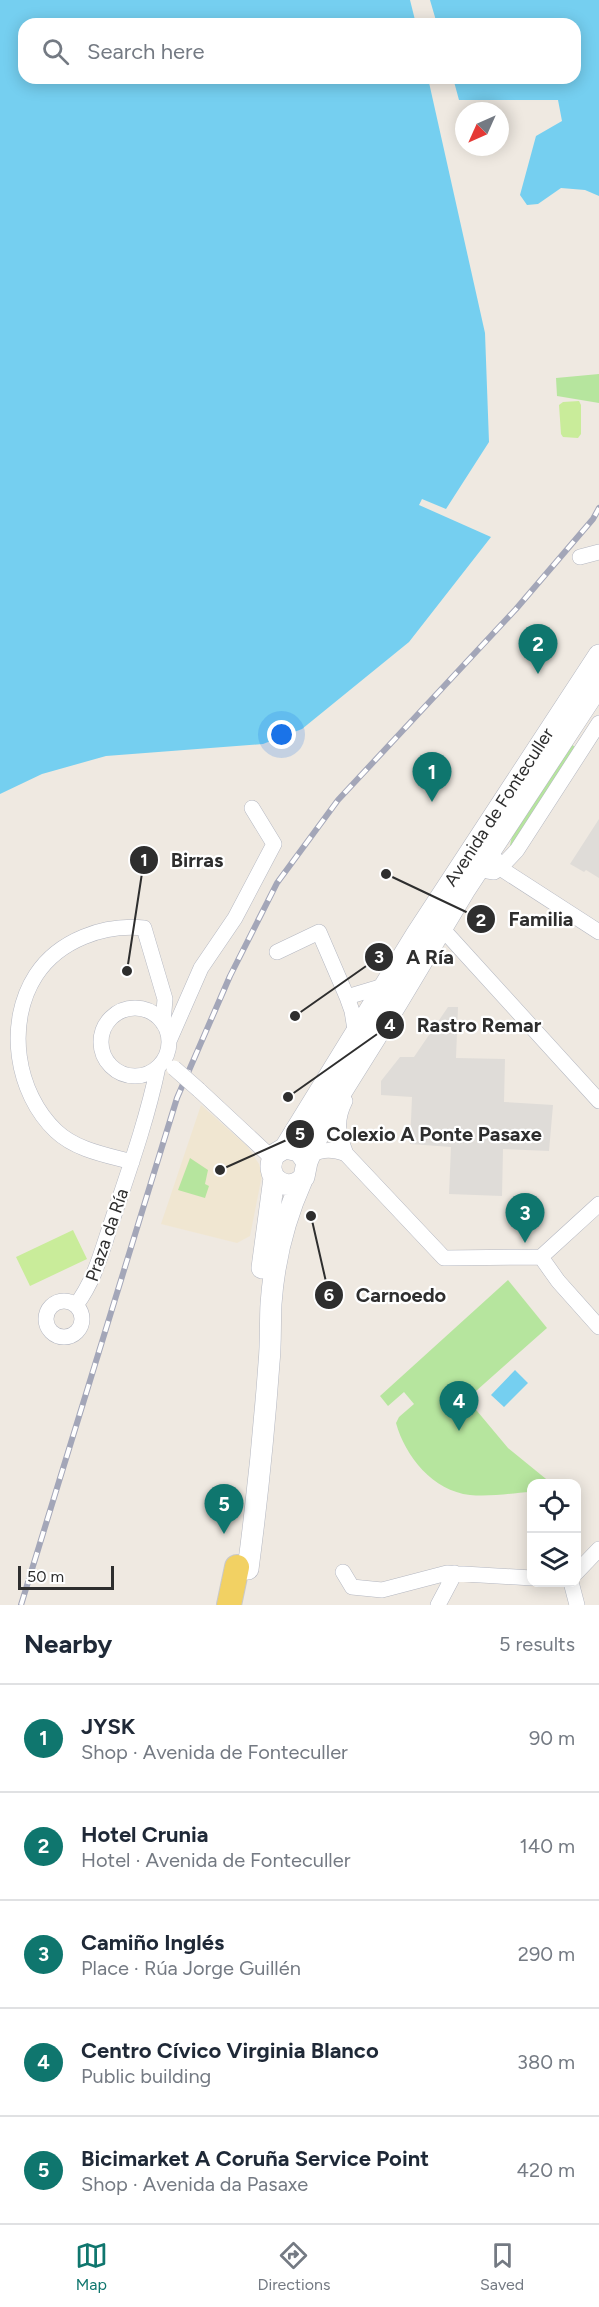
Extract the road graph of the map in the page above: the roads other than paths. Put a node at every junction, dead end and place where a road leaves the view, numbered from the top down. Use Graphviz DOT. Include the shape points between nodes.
graph roads {
  1 [pos="599,552"];
  2 [pos="580,557"];
  3 [pos="599,654"];
  4 [pos="599,661"];
  5 [pos="590,683"];
  6 [pos="599,723"];
  7 [pos="531,757"];
  8 [pos="252,808"];
  9 [pos="487,861"];
  10 [pos="440,925"];
  11 [pos="599,932"];
  12 [pos="277,952"];
  13 [pos="402,960"];
  14 [pos="387,985"];
  15 [pos="347,997"];
  16 [pos="163,1023"];
  17 [pos="378,1034"];
  18 [pos="356,1036"];
  19 [pos="169,1041"];
  20 [pos="166,1065"];
  21 [pos="599,1101"];
  22 [pos="346,1154"];
  23 [pos="277,1161"];
  24 [pos="132,1162"];
  25 [pos="307,1166"];
  26 [pos="596,1213"];
  27 [pos="541,1257"];
  28 [pos="76,1305"];
  29 [pos="599,1327"];
  30 [pos="264,1360"];
  31 [pos="599,1549"];
  32 [pos="242,1568"];
  33 [pos="581,1568"];
  34 [pos="344,1572"];
  35 [pos="455,1574"];
  36 [pos="527,1578"];
  37 [pos="572,1587"];
  38 [pos="229,1605"];
  39 [pos="244,1605"];
  40 [pos="438,1605"];
  41 [pos="577,1605"];
  1 -- 2 [label="street"];
  3 -- 5 [label="main road, Avenida de Fonteculler"];
  4 -- 5 [label="main road"];
  5 -- 7 [label="main road, Avenida de Fonteculler"];
  5 -- 9 [label="main road, Avenida de Fonteculler"];
  6 -- 9 [label="street" via="517,850"];
  7 -- 9 [label="street" via="528,775"];
  7 -- 13 [label="main road, Avenida de Fonteculler"];
  8 -- 19 [label="street, Praza da Ría" via="274,844 236,918 201,968"];
  9 -- 10 [label="street, Avenida de Fonteculler"];
  9 -- 10 [label="main road, Avenida de Fonteculler"];
  9 -- 11 [label="street"];
  10 -- 13 [label="street, Avenida de Fonteculler"];
  10 -- 17 [label="main road, Avenida de Fonteculler"];
  10 -- 21 [label="street"];
  12 -- 15 [label="street" via="319,932"];
  13 -- 14 [label="main road, Avenida de Fonteculler"];
  14 -- 15 [label="street"];
  14 -- 18 [label="main road, Avenida de Fonteculler"];
  15 -- 18 [label="street"];
  16 -- 19 [label="street"];
  16 -- 20 [label="street" via="149,1011 128,1009 111,1018 102,1035 102,1046 104,1056 119,1072 139,1076"];
  16 -- 24 [label="street" via="165,999 144,928 108,929 76,941 36,975 23,1005 17,1034 20,1066 33,1102 57,1132 90,1151"];
  17 -- 22 [label="street" via="341,1109 339,1136"];
  17 -- 25 [label="main road, Avenida de Fonteculler" via="320,1131"];
  18 -- 23 [label="main road, Avenida de Fonteculler"];
  19 -- 20 [label="street, Praza da Ría"];
  20 -- 23 [label="street, bridge"];
  20 -- 24 [label="street, Praza da Ría"];
  22 -- 25 [label="street" via="322,1150"];
  22 -- 27 [label="street" via="444,1258"];
  23 -- 25 [label="main road" via="299,1151"];
  23 -- 25 [label="main road" via="280,1183 288,1185 296,1184"];
  23 -- 30 [label="main road, Avenida de Fonteculler" via="263,1260"];
  24 -- 28 [label="street, Praza da Ría" via="88,1289"];
  25 -- 30 [label="main road, Avenida de Fonteculler" via="278,1248"];
  26 -- 27 [label="street"];
  27 -- 29 [label="street"];
  30 -- 32 [label="main road" via="256,1508"];
  31 -- 33 [label="street"];
  32 -- 38 [label="main road"];
  32 -- 39 [label="main road"];
  34 -- 35 [label="street" via="352,1587 382,1590"];
  35 -- 36 [label="street"];
  35 -- 40 [label="street"];
  37 -- 41 [label="street"];
}
